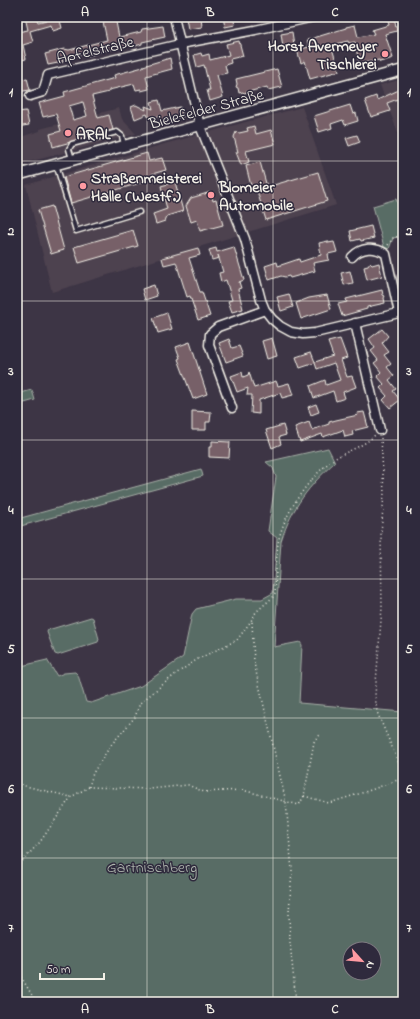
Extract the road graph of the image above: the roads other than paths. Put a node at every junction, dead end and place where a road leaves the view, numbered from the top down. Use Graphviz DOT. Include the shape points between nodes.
graph roads {
  1 [pos="174,17"];
  2 [pos="314,17"];
  3 [pos="180,44"];
  4 [pos="403,70"];
  5 [pos="30,96"];
  6 [pos="200,126"];
  7 [pos="124,145"];
  8 [pos="72,160"];
  9 [pos="56,164"];
  10 [pos="17,174"];
  11 [pos="139,212"];
  12 [pos="352,257"];
  13 [pos="265,310"];
  14 [pos="401,312"];
  15 [pos="355,323"];
  16 [pos="232,408"];
  17 [pos="380,430"];
  1 -- 3 [label="street"];
  2 -- 3 [label="street"];
  3 -- 5 [label="street, Apfelstraße" via="48,75 43,92"];
  3 -- 6 [label="street"];
  4 -- 6 [label="street, Bielefelder Straße"];
  6 -- 7 [label="street, Bielefelder Straße"];
  6 -- 13 [label="street" via="244,239"];
  7 -- 8 [label="street, Bielefelder Straße"];
  7 -- 8 [label="lane" via="122,136 117,132 72,144 69,149"];
  8 -- 9 [label="street, Bielefelder Straße"];
  9 -- 10 [label="street, Bielefelder Straße"];
  9 -- 11 [label="lane" via="76,231"];
  12 -- 14 [label="street" via="357,252 372,248 380,249 386,254"];
  13 -- 15 [label="street" via="280,326 291,332 303,334 315,334"];
  13 -- 16 [label="street" via="218,327 208,339"];
  14 -- 15 [label="street"];
  15 -- 17 [label="street"];
}
